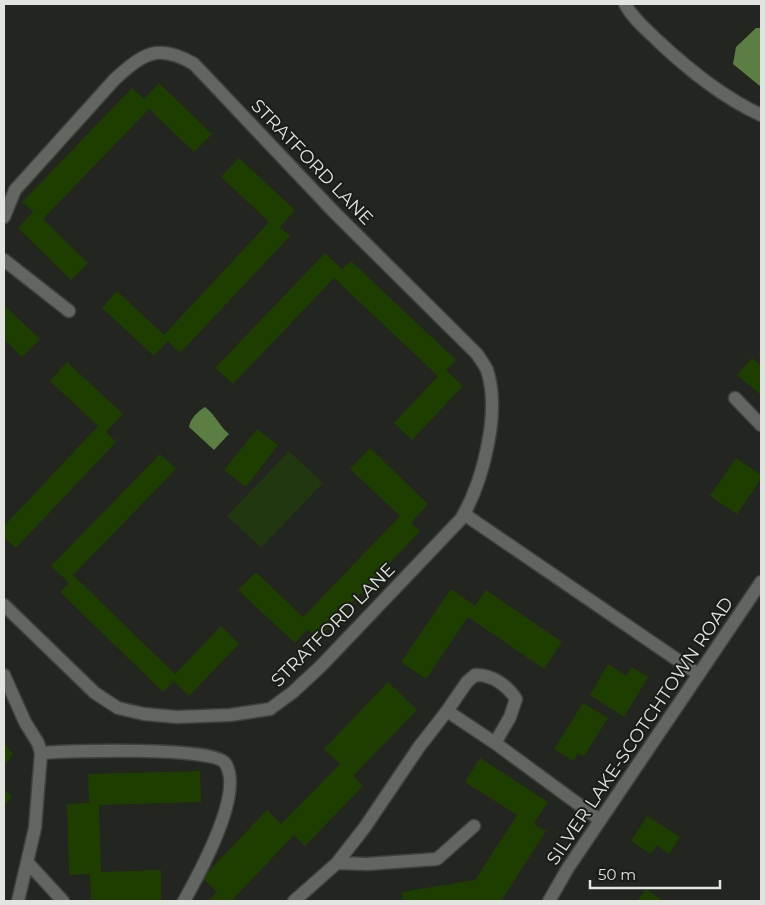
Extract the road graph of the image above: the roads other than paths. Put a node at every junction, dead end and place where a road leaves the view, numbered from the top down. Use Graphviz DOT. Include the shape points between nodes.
graph roads {
  1 [pos="625,4"];
  2 [pos="761,115"];
  3 [pos="4,217"];
  4 [pos="4,260"];
  5 [pos="69,311"];
  6 [pos="735,398"];
  7 [pos="761,425"];
  8 [pos="464,514"];
  9 [pos="761,582"];
  10 [pos="4,605"];
  11 [pos="698,674"];
  12 [pos="4,675"];
  13 [pos="448,711"];
  14 [pos="494,742"];
  15 [pos="41,753"];
  16 [pos="600,820"];
  17 [pos="474,826"];
  18 [pos="28,863"];
  19 [pos="337,863"];
  20 [pos="18,901"];
  21 [pos="63,901"];
  22 [pos="184,901"];
  23 [pos="294,901"];
  24 [pos="549,901"];
  1 -- 2 [label="street" via="631,15 678,60 716,90"];
  3 -- 8 [label="street, STRATFORD LANE" via="15,190 134,62 164,52 194,64 334,212 477,354 487,370 493,404 488,442 472,500"];
  4 -- 5 [label="street"];
  6 -- 7 [label="street"];
  8 -- 10 [label="street, STRATFORD LANE" via="321,666 270,709 230,715 177,717 118,708 94,693"];
  8 -- 11 [label="street"];
  9 -- 11 [label="street, SILVER LAKE-SCOTCHTOWN ROAD"];
  11 -- 16 [label="street, SILVER LAKE-SCOTCHTOWN ROAD"];
  12 -- 15 [label="street"];
  13 -- 14 [label="street"];
  13 -- 14 [label="street" via="475,674 485,674 510,689 516,699 510,717"];
  13 -- 19 [label="street"];
  14 -- 16 [label="street"];
  15 -- 18 [label="street" via="35,828"];
  15 -- 22 [label="street" via="181,752 218,757 225,762 229,770 230,790 224,819"];
  16 -- 24 [label="street, SILVER LAKE-SCOTCHTOWN ROAD"];
  17 -- 19 [label="street" via="437,858"];
  18 -- 20 [label="street"];
  18 -- 21 [label="street"];
  19 -- 23 [label="street"];
}
